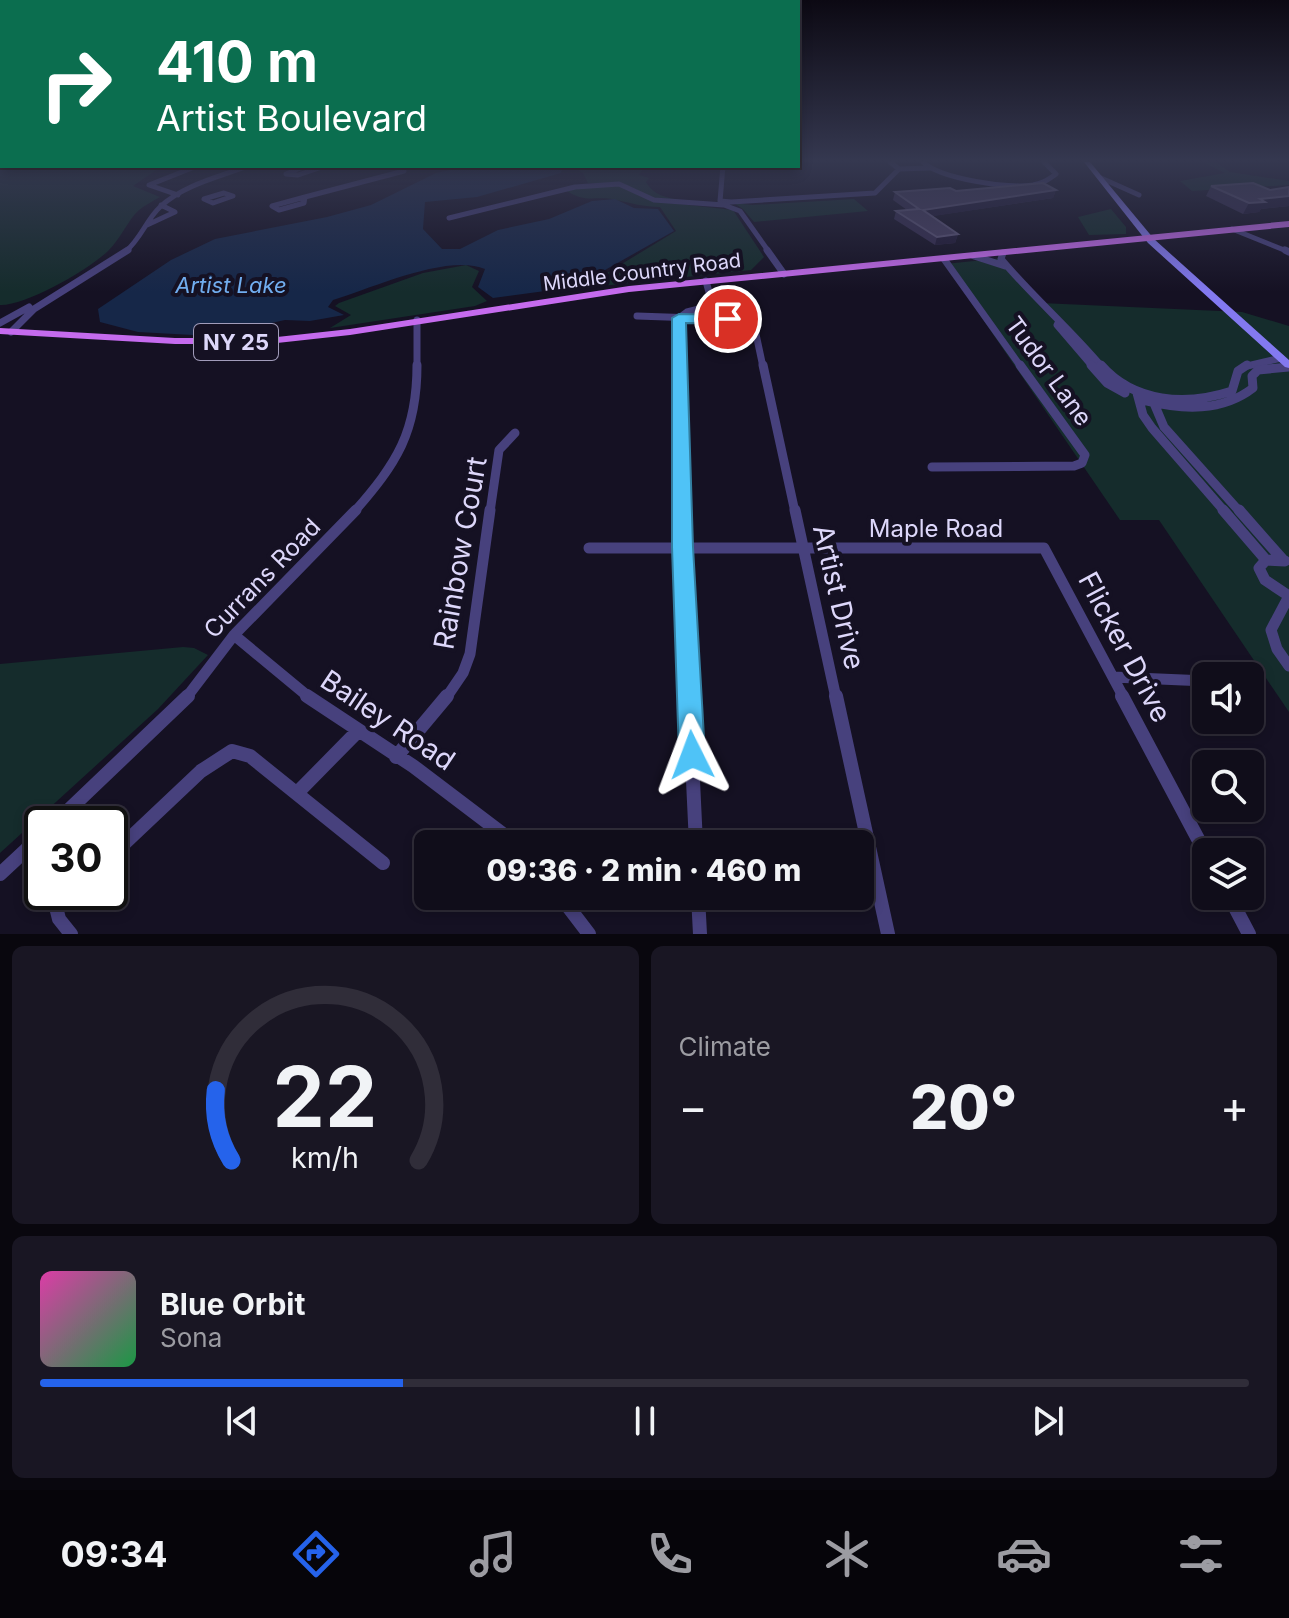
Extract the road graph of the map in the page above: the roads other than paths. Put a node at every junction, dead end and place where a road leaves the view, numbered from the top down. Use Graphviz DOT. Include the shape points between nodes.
graph roads {
  1 [pos="161,205"];
  2 [pos="162,206"];
  3 [pos="274,206"];
  4 [pos="295,206"];
  5 [pos="499,206"];
  6 [pos="726,206"];
  7 [pos="1123,206"];
  8 [pos="449,218"];
  9 [pos="1289,224"];
  10 [pos="147,225"];
  11 [pos="1232,229"];
  12 [pos="1147,237"];
  13 [pos="1289,252"];
  14 [pos="1003,253"];
  15 [pos="974,256"];
  16 [pos="944,259"];
  17 [pos="1006,267"];
  18 [pos="784,274"];
  19 [pos="82,279"];
  20 [pos="706,281"];
  21 [pos="710,296"];
  22 [pos="18,314"];
  23 [pos="28,314"];
  24 [pos="637,316"];
  25 [pos="679,318"];
  26 [pos="417,320"];
  27 [pos="753,320"];
  28 [pos="0,323"];
  29 [pos="6,332"];
  30 [pos="1286,364"];
  31 [pos="1138,396"];
  32 [pos="1152,400"];
  33 [pos="515,433"];
  34 [pos="932,467"];
  35 [pos="682,547"];
  36 [pos="589,548"];
  37 [pos="803,548"];
  38 [pos="1044,548"];
  39 [pos="1266,560"];
  40 [pos="1286,561"];
  41 [pos="1289,596"];
  42 [pos="234,635"];
  43 [pos="1289,666"];
  44 [pos="1113,677"];
  45 [pos="1192,680"];
  46 [pos="358,731"];
  47 [pos="396,757"];
  48 [pos="297,793"];
  49 [pos="73,806"];
  50 [pos="497,830"];
  51 [pos="695,830"];
  52 [pos="1198,838"];
  53 [pos="128,840"];
  54 [pos="24,852"];
  55 [pos="383,863"];
  56 [pos="0,874"];
  57 [pos="57,910"];
  58 [pos="571,910"];
  59 [pos="699,910"];
  60 [pos="1236,910"];
  61 [pos="71,934"];
  62 [pos="589,934"];
  63 [pos="700,934"];
  64 [pos="888,934"];
  65 [pos="1249,934"];
  1 -- 10 [label="street"];
  2 -- 10 [label="street" via="175,212"];
  3 -- 4 [label="street" via="279,210"];
  5 -- 8 [label="street"];
  6 -- 18 [label="street" via="740,211"];
  7 -- 12 [label="main road"];
  9 -- 11 [label="main road, Middle Country Road / NY 25"];
  10 -- 19 [label="street" via="129,250"];
  11 -- 12 [label="main road, Middle Country Road / NY 25"];
  11 -- 13 [label="street"];
  12 -- 14 [label="main road, Middle Country Road / NY 25"];
  12 -- 30 [label="main road"];
  14 -- 15 [label="main road, Middle Country Road / NY 25"];
  14 -- 17 [label="street"];
  15 -- 16 [label="main road, Middle Country Road / NY 25"];
  15 -- 17 [label="street"];
  16 -- 18 [label="main road, Middle Country Road / NY 25"];
  16 -- 34 [label="street, Tudor Lane" via="1085,455 1074,466"];
  17 -- 31 [label="street" via="1059,320 1057,325 1107,383"];
  18 -- 20 [label="main road, Middle Country Road / NY 25"];
  19 -- 22 [label="street"];
  19 -- 23 [label="street"];
  20 -- 21 [label="street"];
  20 -- 26 [label="main road, Middle Country Road / NY 25"];
  21 -- 25 [label="street" via="703,308"];
  21 -- 27 [label="street"];
  22 -- 23 [label="street"];
  22 -- 28 [label="street"];
  23 -- 29 [label="street"];
  24 -- 25 [label="street"];
  25 -- 27 [label="street"];
  25 -- 35 [label="street"];
  26 -- 29 [label="main road, Middle Country Road / NY 25" via="245,342"];
  26 -- 42 [label="street, Currans Road" via="417,393 400,456 332,538"];
  27 -- 37 [label="street, Artist Drive"];
  30 -- 32 [label="street" via="1245,365 1232,391 1221,395"];
  30 -- 32 [label="street" via="1258,370 1252,376 1253,388 1239,401 1215,406"];
  31 -- 32 [label="street"];
  31 -- 39 [label="street" via="1152,428"];
  32 -- 40 [label="street" via="1164,427"];
  33 -- 47 [label="street, Rainbow Court" via="499,450 473,637 463,673"];
  35 -- 36 [label="street, Maple Road"];
  35 -- 37 [label="street, Maple Road"];
  35 -- 51 [label="street"];
  37 -- 38 [label="street, Maple Road"];
  37 -- 64 [label="street, Artist Drive"];
  38 -- 44 [label="street, Flicker Drive"];
  39 -- 40 [label="street"];
  39 -- 41 [label="street" via="1261,574"];
  41 -- 43 [label="street" via="1271,630"];
  42 -- 46 [label="street, Bailey Road" via="297,690"];
  42 -- 49 [label="street, Currans Road" via="182,704"];
  44 -- 45 [label="street"];
  44 -- 52 [label="street, Flicker Drive"];
  46 -- 47 [label="street, Bailey Road"];
  46 -- 48 [label="street"];
  47 -- 50 [label="street, Bailey Road"];
  48 -- 53 [label="street" via="250,756 232,751 201,771"];
  48 -- 55 [label="street"];
  54 -- 56 [label="street"];
  57 -- 61 [label="street"];
  58 -- 62 [label="street"];
  59 -- 63 [label="street"];
  60 -- 65 [label="street"];
}
